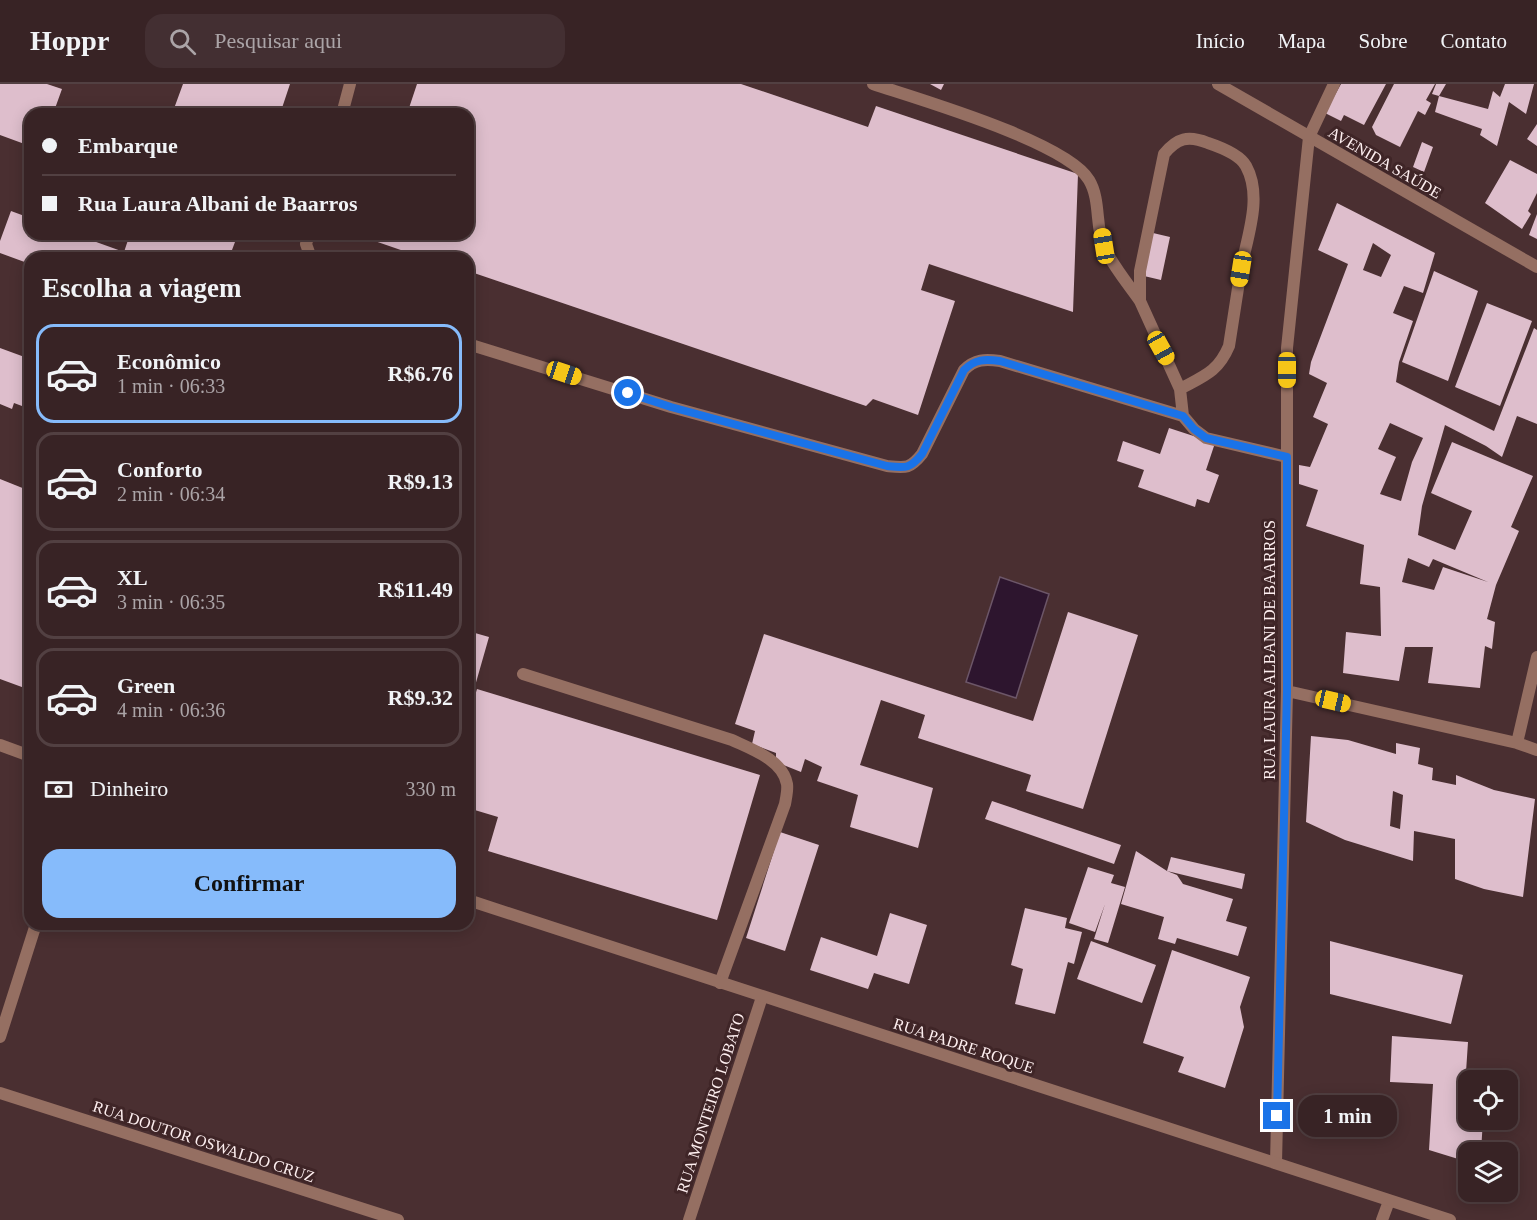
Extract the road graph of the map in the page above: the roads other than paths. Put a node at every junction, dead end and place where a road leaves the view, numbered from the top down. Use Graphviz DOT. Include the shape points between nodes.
graph roads {
  1 [pos="350,84"];
  2 [pos="873,84"];
  3 [pos="1218,84"];
  4 [pos="1334,84"];
  5 [pos="344,108"];
  6 [pos="1309,137"];
  7 [pos="1537,267"];
  8 [pos="1140,301"];
  9 [pos="474,346"];
  10 [pos="1180,388"];
  11 [pos="1183,416"];
  12 [pos="1287,457"];
  13 [pos="1537,657"];
  14 [pos="523,674"];
  15 [pos="1287,691"];
  16 [pos="1517,743"];
  17 [pos="0,745"];
  18 [pos="1537,750"];
  19 [pos="24,754"];
  20 [pos="474,902"];
  21 [pos="34,930"];
  22 [pos="720,983"];
  23 [pos="762,997"];
  24 [pos="0,1038"];
  25 [pos="0,1093"];
  26 [pos="1276,1163"];
  27 [pos="1389,1201"];
  28 [pos="398,1220"];
  29 [pos="689,1220"];
  30 [pos="1382,1220"];
  31 [pos="1450,1220"];
  1 -- 5 [label="street"];
  2 -- 8 [label="street" via="973,117 1045,147 1074,164 1089,180 1104,246"];
  3 -- 6 [label="street, AVENIDA SAÚDE"];
  4 -- 6 [label="street, RUA LAURA ALBANI DE BAARROS"];
  6 -- 7 [label="street, AVENIDA SAÚDE"];
  6 -- 12 [label="street, RUA LAURA ALBANI DE BAARROS" via="1287,348"];
  8 -- 10 [label="street"];
  8 -- 10 [label="street" via="1140,271 1164,154 1173,143 1186,139 1206,142 1236,156 1246,165 1253,185 1253,211 1229,346 1213,372"];
  9 -- 11 [label="street" via="671,407 903,468 913,465 922,454 964,370 984,359"];
  10 -- 11 [label="street"];
  11 -- 12 [label="street" via="1206,438"];
  12 -- 15 [label="street, RUA LAURA ALBANI DE BAARROS"];
  13 -- 16 [label="street"];
  14 -- 22 [label="street" via="732,740 758,752 783,773 788,785 785,804"];
  15 -- 16 [label="street"];
  15 -- 26 [label="street, RUA LAURA ALBANI DE BAARROS"];
  16 -- 18 [label="street"];
  17 -- 19 [label="street"];
  20 -- 22 [label="street, RUA PADRE ROQUE"];
  21 -- 24 [label="street"];
  22 -- 23 [label="street, RUA PADRE ROQUE"];
  23 -- 26 [label="street, RUA PADRE ROQUE"];
  23 -- 29 [label="street, RUA MONTEIRO LOBATO"];
  25 -- 28 [label="street, RUA DOUTOR OSWALDO CRUZ"];
  26 -- 27 [label="street, RUA PADRE ROQUE"];
  27 -- 30 [label="street"];
  27 -- 31 [label="street, RUA PADRE ROQUE"];
}
